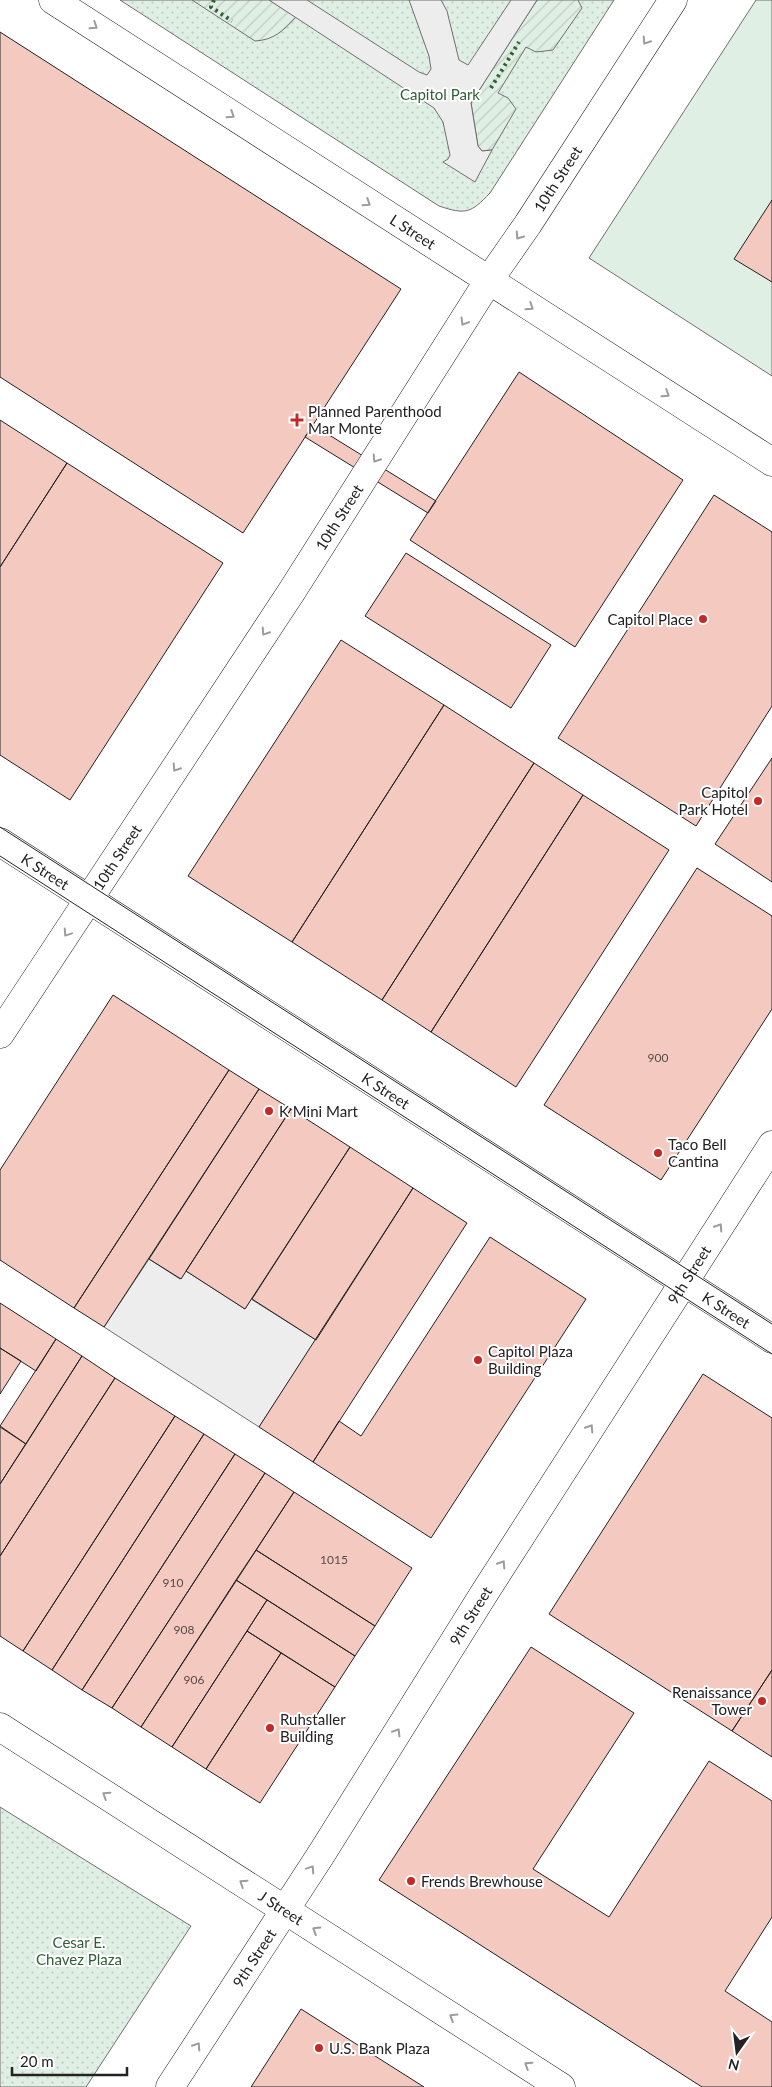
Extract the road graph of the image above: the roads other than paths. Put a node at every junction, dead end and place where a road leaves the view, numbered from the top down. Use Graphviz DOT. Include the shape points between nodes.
graph roads {
  1 [pos="53,0"];
  2 [pos="673,0"];
  3 [pos="489,280"];
  4 [pos="772,462"];
  5 [pos="0,842"];
  6 [pos="89,900"];
  7 [pos="0,1034"];
  8 [pos="772,1145"];
  9 [pos="683,1282"];
  10 [pos="772,1339"];
  11 [pos="0,1727"];
  12 [pos="284,1910"];
  13 [pos="170,2087"];
  14 [pos="562,2087"];
  1 -- 3 [label="street, L Street, one-way"];
  2 -- 3 [label="street, 10th Street, one-way"];
  3 -- 4 [label="street, L Street, one-way"];
  3 -- 6 [label="street, 10th Street, one-way" via="292,591"];
  5 -- 6 [label="street, K Street"];
  6 -- 7 [label="street, 10th Street, one-way"];
  6 -- 9 [label="street, K Street"];
  9 -- 8 [label="street, 9th Street, one-way"];
  9 -- 10 [label="street, K Street"];
  12 -- 9 [label="street, 9th Street, one-way"];
  12 -- 11 [label="street, J Street, one-way"];
  13 -- 12 [label="street, 9th Street, one-way"];
  14 -- 12 [label="street, J Street, one-way"];
}
